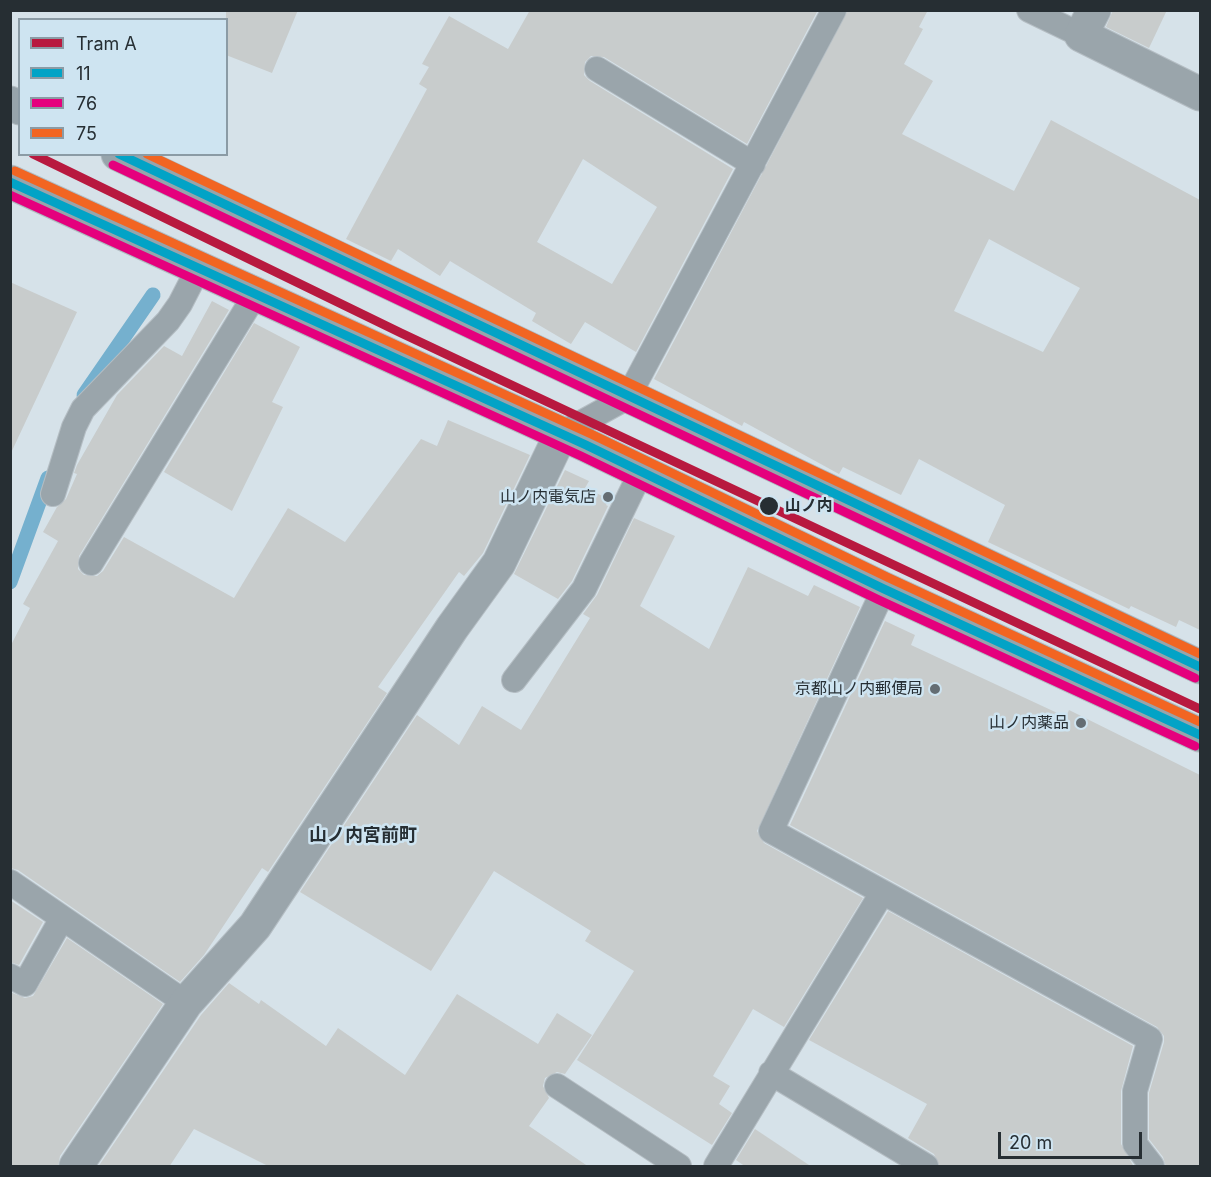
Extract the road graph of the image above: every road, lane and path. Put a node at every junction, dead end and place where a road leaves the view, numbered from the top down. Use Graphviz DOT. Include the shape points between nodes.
graph roads {
  1 [pos="834,10"];
  2 [pos="1029,10"];
  3 [pos="1088,23"];
  4 [pos="597,69"];
  5 [pos="1200,94"];
  6 [pos="122,156"];
  7 [pos="753,164"];
  8 [pos="10,182"];
  9 [pos="198,268"];
  10 [pos="255,295"];
  11 [pos="628,397"];
  12 [pos="561,434"];
  13 [pos="641,472"];
  14 [pos="53,494"];
  15 [pos="91,563"];
  16 [pos="884,589"];
  17 [pos="1200,667"];
  18 [pos="514,680"];
  19 [pos="1200,735"];
  20 [pos="10,882"];
  21 [pos="882,893"];
  22 [pos="62,918"];
  23 [pos="10,976"];
  24 [pos="186,1003"];
  25 [pos="771,1073"];
  26 [pos="557,1086"];
  27 [pos="76,1167"];
  28 [pos="679,1167"];
  29 [pos="716,1167"];
  30 [pos="926,1167"];
  31 [pos="1152,1167"];
  1 -- 7 [label="lane"];
  2 -- 3 [label="lane"];
  3 -- 5 [label="street"];
  4 -- 7 [label="lane"];
  6 -- 11 [label="main road"];
  7 -- 11 [label="lane"];
  8 -- 9 [label="main road"];
  9 -- 10 [label="main road"];
  9 -- 14 [label="lane" via="168,321 83,409"];
  10 -- 12 [label="main road"];
  10 -- 15 [label="lane"];
  11 -- 12 [label="lane"];
  11 -- 17 [label="main road"];
  12 -- 13 [label="main road"];
  12 -- 24 [label="street" via="499,563 255,926"];
  13 -- 16 [label="main road"];
  13 -- 18 [label="lane" via="584,589"];
  16 -- 19 [label="main road"];
  16 -- 21 [label="lane" via="771,831"];
  20 -- 22 [label="lane"];
  21 -- 25 [label="lane"];
  21 -- 31 [label="lane" via="1150,1039 1135,1091 1135,1144"];
  22 -- 23 [label="lane" via="26,984"];
  22 -- 24 [label="lane"];
  24 -- 27 [label="street"];
  25 -- 29 [label="lane"];
  25 -- 30 [label="lane"];
  26 -- 28 [label="lane"];
}
